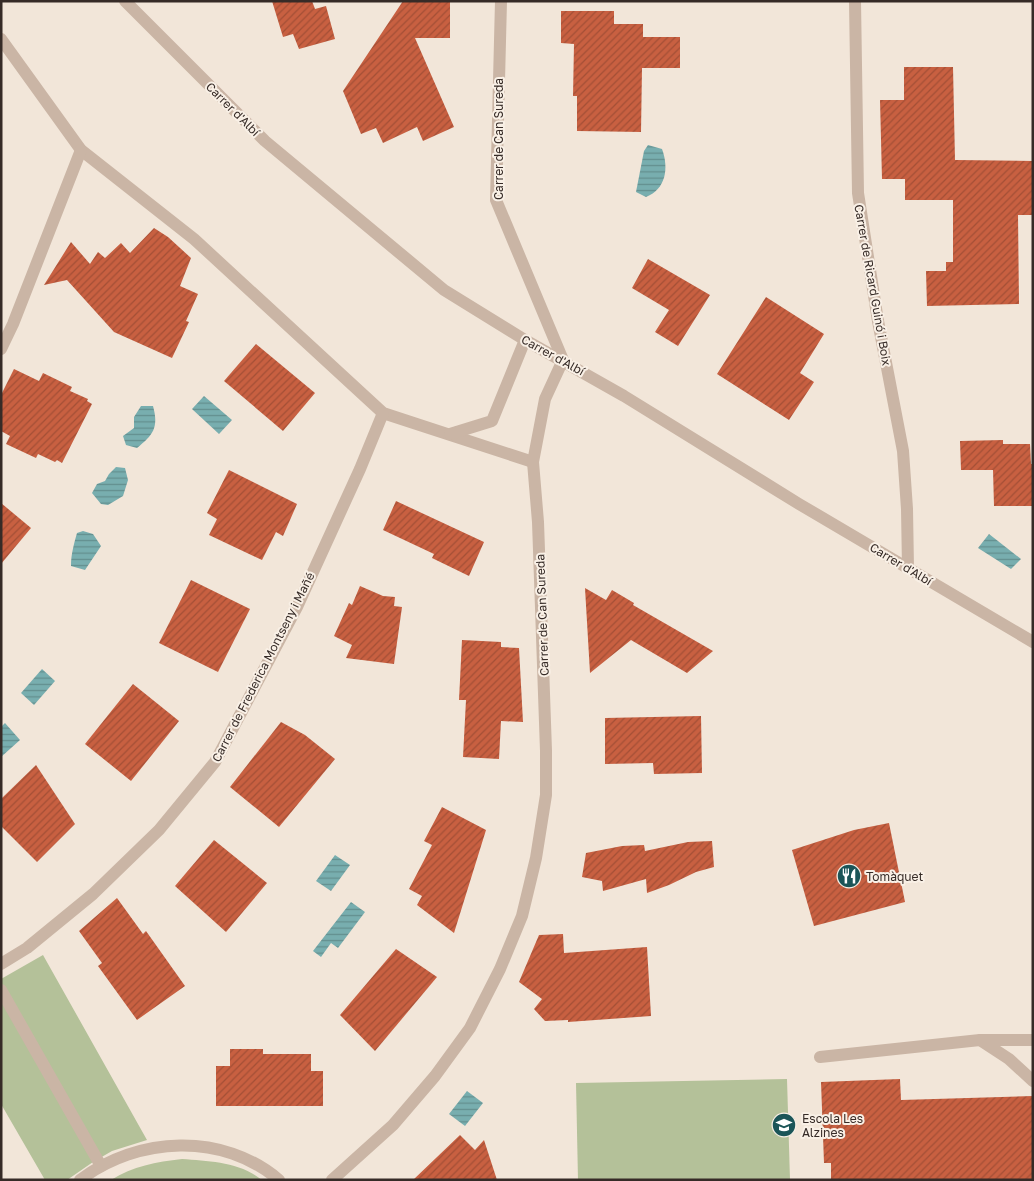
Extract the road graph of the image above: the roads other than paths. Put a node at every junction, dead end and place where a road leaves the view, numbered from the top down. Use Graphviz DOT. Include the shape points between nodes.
graph roads {
  1 [pos="125,1"];
  2 [pos="501,1"];
  3 [pos="855,1"];
  4 [pos="1,39"];
  5 [pos="81,150"];
  6 [pos="526,340"];
  7 [pos="1,349"];
  8 [pos="563,360"];
  9 [pos="383,413"];
  10 [pos="450,434"];
  11 [pos="533,462"];
  12 [pos="908,568"];
  13 [pos="1033,642"];
  14 [pos="1,964"];
  15 [pos="1,990"];
  16 [pos="980,1040"];
  17 [pos="1033,1040"];
  18 [pos="820,1057"];
  19 [pos="1033,1081"];
  20 [pos="101,1166"];
  21 [pos="80,1180"];
  22 [pos="279,1180"];
  23 [pos="332,1180"];
  1 -- 6 [label="street, Carrer d'Albí" via="280,154 444,290"];
  2 -- 8 [label="street, Carrer de Can Sureda" via="496,200"];
  3 -- 12 [label="street, Carrer de Ricard Guinó i Boix" via="858,193 903,451"];
  4 -- 5 [label="street"];
  5 -- 7 [label="street"];
  5 -- 9 [label="street" via="194,239"];
  6 -- 8 [label="street, Carrer d'Albí"];
  6 -- 10 [label="street" via="492,421"];
  8 -- 11 [label="street, Carrer de Can Sureda" via="545,399"];
  8 -- 12 [label="street, Carrer d'Albí"];
  9 -- 10 [label="street"];
  9 -- 14 [label="street, Carrer de Frederica Montseny i Mañé" via="297,607 215,762 158,830 93,894 27,948"];
  10 -- 11 [label="street"];
  11 -- 23 [label="street, Carrer de Can Sureda" via="538,522 546,795 522,916 470,1028 393,1125"];
  12 -- 13 [label="street, Carrer d'Albí"];
  15 -- 20 [label="street"];
  16 -- 17 [label="street"];
  16 -- 18 [label="street"];
  16 -- 19 [label="street" via="1009,1059"];
  20 -- 21 [label="street"];
  20 -- 22 [label="street" via="148,1148 190,1145 238,1155"];
}
